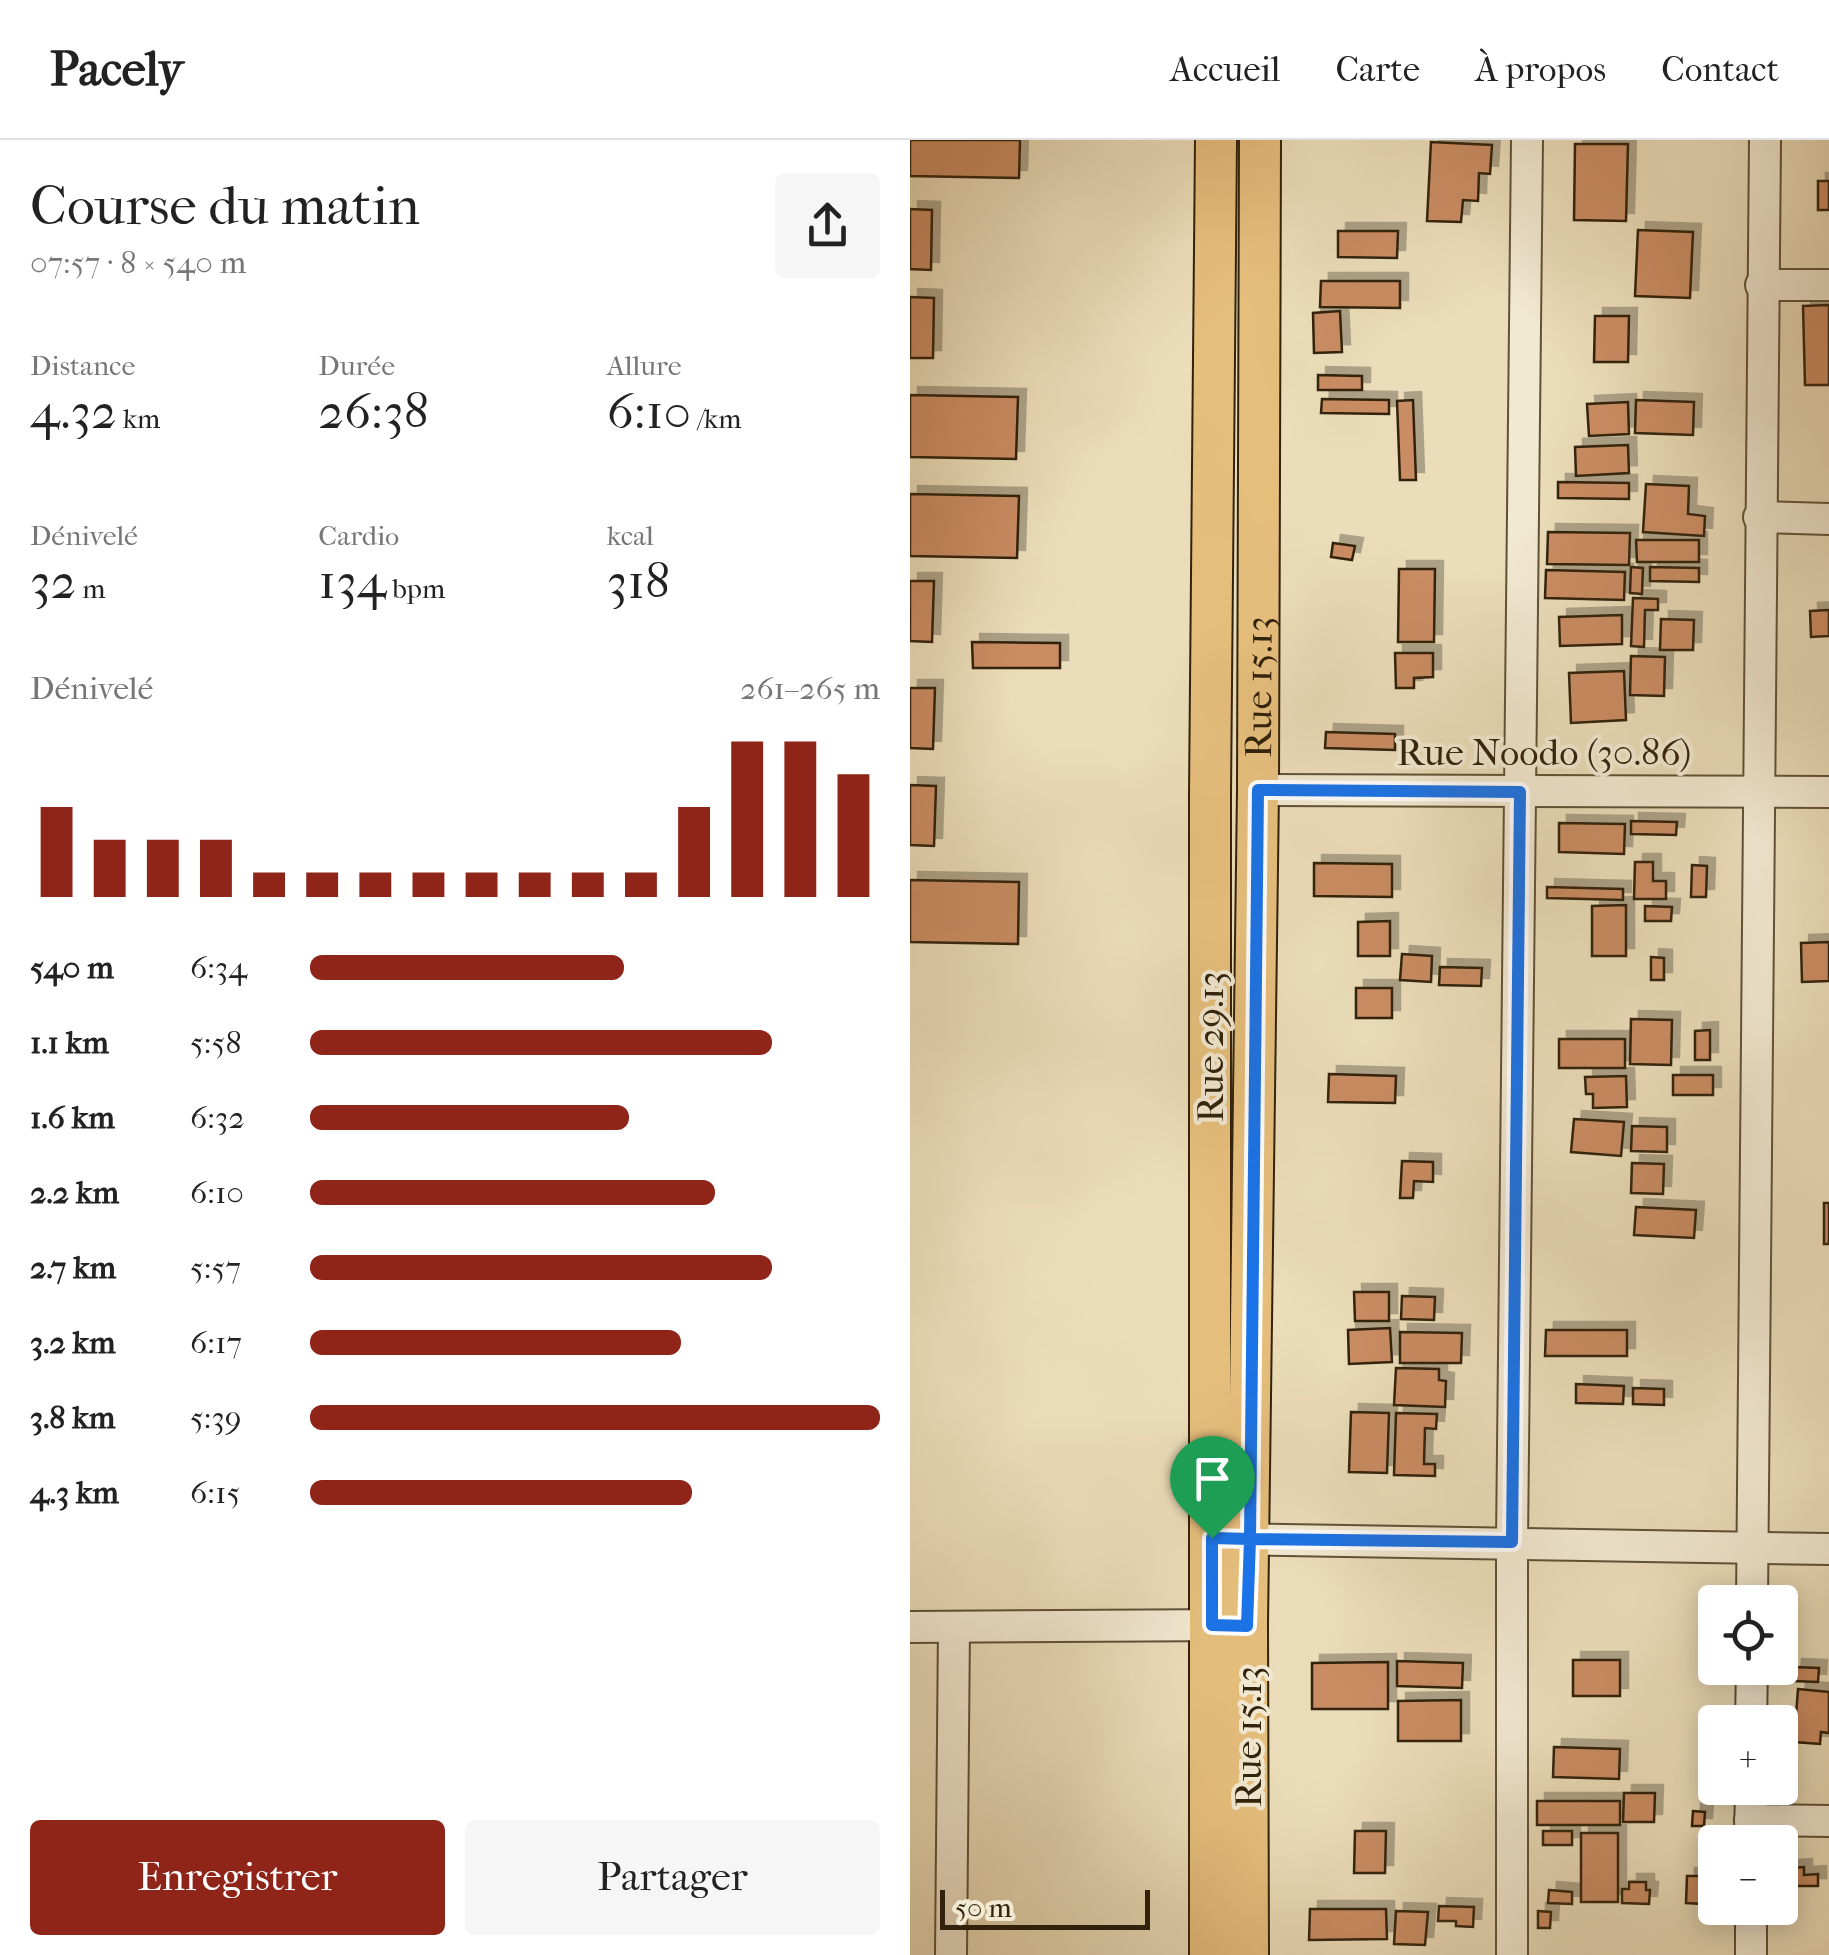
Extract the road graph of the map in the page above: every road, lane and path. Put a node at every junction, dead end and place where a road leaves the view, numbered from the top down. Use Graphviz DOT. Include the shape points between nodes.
graph roads {
  1 [pos="1216,140"];
  2 [pos="1260,140"];
  3 [pos="1526,140"];
  4 [pos="1765,140"];
  5 [pos="1761,285"];
  6 [pos="1829,285"];
  7 [pos="1760,517"];
  8 [pos="1829,519"];
  9 [pos="1258,790"];
  10 [pos="1520,792"];
  11 [pos="1758,792"];
  12 [pos="1829,792"];
  13 [pos="1231,1539"];
  14 [pos="1512,1542"];
  15 [pos="1753,1549"];
  16 [pos="1829,1549"];
  17 [pos="1752,1585"];
  18 [pos="1230,1625"];
  19 [pos="910,1627"];
  20 [pos="954,1627"];
  21 [pos="1829,1821"];
  22 [pos="1797,1825"];
  23 [pos="1751,1925"];
  24 [pos="951,1955"];
  25 [pos="1210,1955"];
  26 [pos="1248,1955"];
  27 [pos="1512,1955"];
  28 [pos="1751,1955"];
  1 -- 13 [label="main road, Rue 29.13" via="1210,774"];
  2 -- 9 [label="main road, Rue 15.13"];
  3 -- 10 [label="street"];
  4 -- 5 [label="street"];
  5 -- 6 [label="street"];
  5 -- 7 [label="street"];
  7 -- 8 [label="street"];
  7 -- 11 [label="street"];
  9 -- 10 [label="street, Rue Noodo (30.86)"];
  9 -- 13 [label="main road, Rue 15.13"];
  10 -- 11 [label="street, Rue Noodo (30.86)"];
  10 -- 14 [label="street"];
  11 -- 12 [label="street, Rue Noodo (30.86)"];
  11 -- 15 [label="street"];
  13 -- 14 [label="street"];
  13 -- 18 [label="main road, Rue 15.13"];
  14 -- 15 [label="street"];
  14 -- 27 [label="street"];
  15 -- 16 [label="street"];
  15 -- 17 [label="street"];
  18 -- 20 [label="street"];
  18 -- 25 [label="main road"];
  18 -- 26 [label="main road, Rue 15.13"];
  19 -- 20 [label="street"];
  20 -- 24 [label="street"];
  21 -- 22 [label="street"];
  23 -- 28 [label="street"];
}
